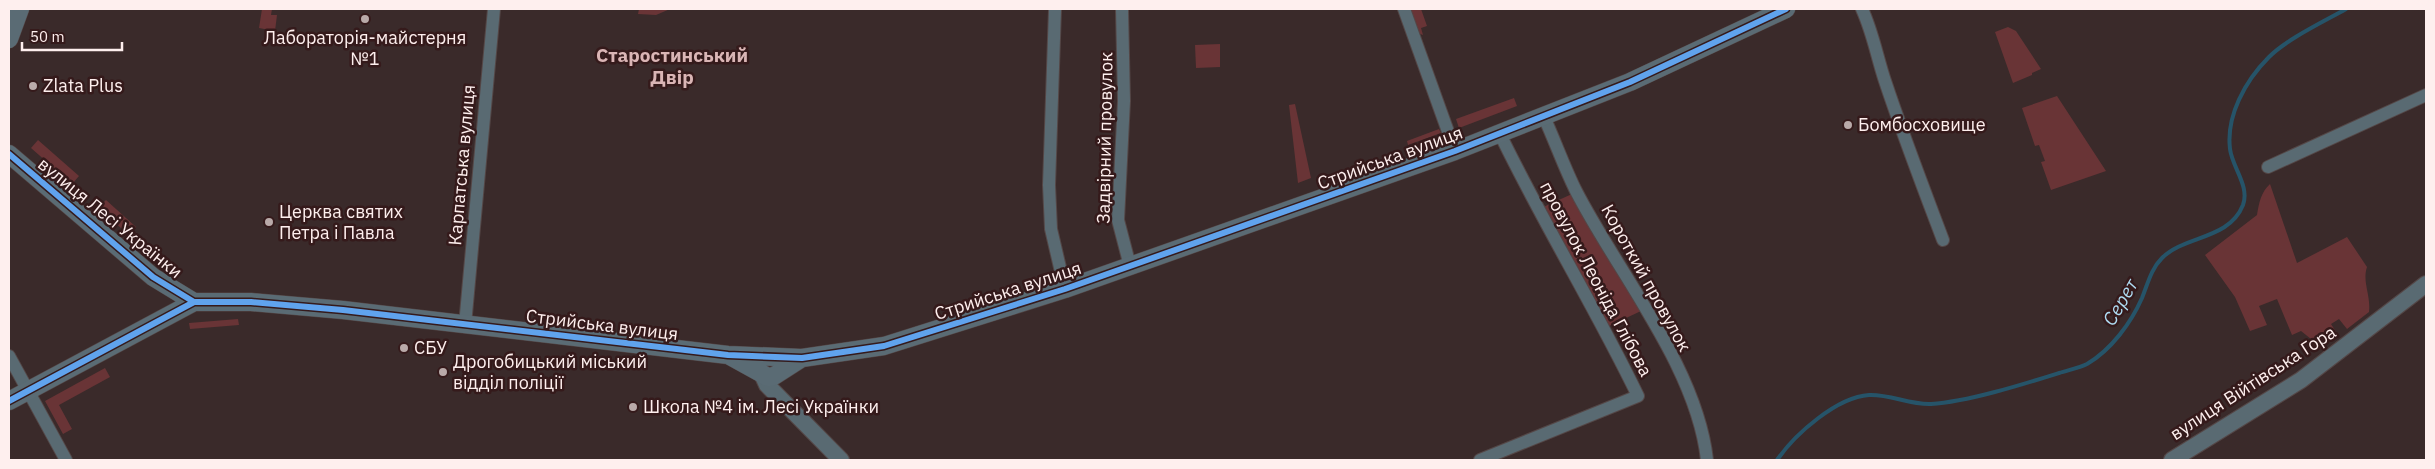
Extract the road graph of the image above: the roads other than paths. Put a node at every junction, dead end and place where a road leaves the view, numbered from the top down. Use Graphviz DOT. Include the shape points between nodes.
graph roads {
  1 [pos="20,9"];
  2 [pos="494,9"];
  3 [pos="1055,9"];
  4 [pos="1122,9"];
  5 [pos="1404,9"];
  6 [pos="1786,9"];
  7 [pos="1862,9"];
  8 [pos="9,39"];
  9 [pos="2426,95"];
  10 [pos="1544,117"];
  11 [pos="1500,134"];
  12 [pos="1455,151"];
  13 [pos="9,154"];
  14 [pos="2268,166"];
  15 [pos="1943,240"];
  16 [pos="1130,266"];
  17 [pos="2426,284"];
  18 [pos="1065,289"];
  19 [pos="194,302"];
  20 [pos="465,325"];
  21 [pos="728,355"];
  22 [pos="9,356"];
  23 [pos="769,356"];
  24 [pos="802,358"];
  25 [pos="769,374"];
  26 [pos="29,390"];
  27 [pos="9,401"];
  28 [pos="66,460"];
  29 [pos="841,460"];
  30 [pos="1480,460"];
  31 [pos="1707,460"];
  32 [pos="2172,460"];
  1 -- 8 [label="main road"];
  2 -- 20 [label="street, Карпатська вулиця"];
  3 -- 18 [label="street" via="1049,185 1051,229"];
  4 -- 16 [label="street, Задвірний провулок" via="1124,101 1118,220"];
  5 -- 12 [label="street"];
  6 -- 10 [label="main road, Стрийська вулиця" via="1630,82"];
  7 -- 15 [label="street"];
  9 -- 14 [label="street"];
  10 -- 11 [label="main road, Стрийська вулиця"];
  10 -- 31 [label="street, Короткий провулок" via="1576,190 1646,309 1686,386 1699,420"];
  11 -- 12 [label="main road, Стрийська вулиця"];
  11 -- 30 [label="street, провулок Леоніда Глібова" via="1638,396"];
  12 -- 16 [label="main road, Стрийська вулиця"];
  13 -- 19 [label="main road, вулиця Лесі Українки" via="153,277"];
  16 -- 18 [label="main road, Стрийська вулиця"];
  17 -- 32 [label="street, вулиця Війтівська Гора" via="2301,380"];
  18 -- 24 [label="main road, Стрийська вулиця" via="884,346"];
  19 -- 20 [label="main road, Стрийська вулиця" via="251,302"];
  19 -- 26 [label="main road"];
  20 -- 21 [label="main road, Стрийська вулиця"];
  21 -- 23 [label="main road, Стрийська вулиця"];
  21 -- 25 [label="main road, Стрийська вулиця"];
  22 -- 26 [label="street"];
  23 -- 24 [label="main road, Стрийська вулиця"];
  23 -- 25 [label="main road" via="760,362 759,368"];
  24 -- 25 [label="main road, Стрийська вулиця"];
  25 -- 29 [label="street" via="767,385"];
  26 -- 27 [label="main road"];
  26 -- 28 [label="street"];
}
